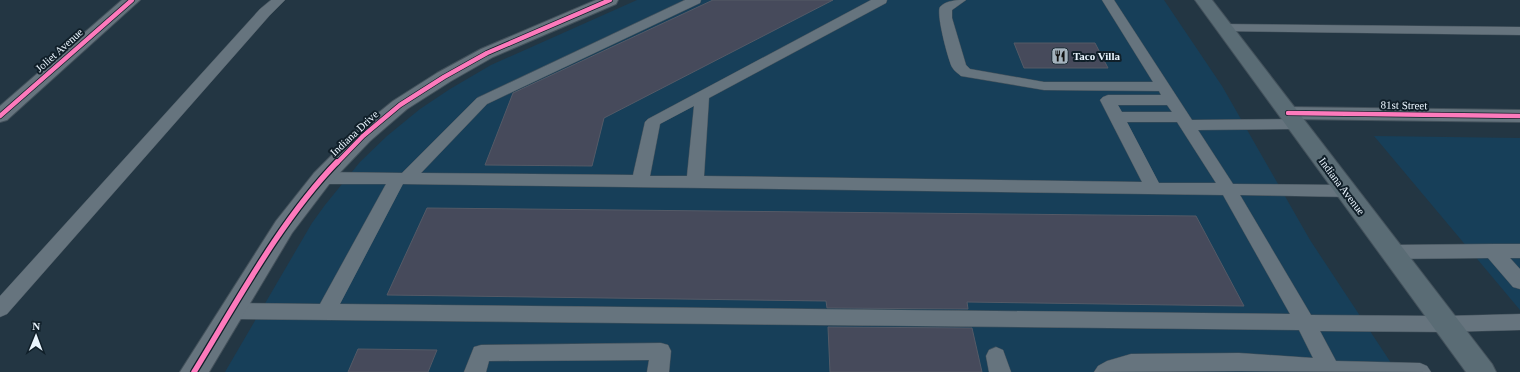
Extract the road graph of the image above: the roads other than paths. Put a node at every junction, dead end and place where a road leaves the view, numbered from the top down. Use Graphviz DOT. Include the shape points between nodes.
graph roads {
  1 [pos="132,0"];
  2 [pos="279,0"];
  3 [pos="610,0"];
  4 [pos="695,0"];
  5 [pos="881,0"];
  6 [pos="960,0"];
  7 [pos="1108,0"];
  8 [pos="1203,0"];
  9 [pos="1224,28"];
  10 [pos="1520,31"];
  11 [pos="1163,86"];
  12 [pos="702,96"];
  13 [pos="1172,100"];
  14 [pos="0,116"];
  15 [pos="1520,116"];
  16 [pos="1117,117"];
  17 [pos="1292,119"];
  18 [pos="1184,121"];
  19 [pos="322,178"];
  20 [pos="402,179"];
  21 [pos="640,181"];
  22 [pos="694,182"];
  23 [pos="1154,189"];
  24 [pos="1228,189"];
  25 [pos="1346,191"];
  26 [pos="1493,251"];
  27 [pos="1391,252"];
  28 [pos="1520,252"];
  29 [pos="1520,282"];
  30 [pos="0,309"];
  31 [pos="232,311"];
  32 [pos="326,312"];
  33 [pos="1306,322"];
  34 [pos="1520,322"];
  35 [pos="1445,324"];
  36 [pos="1330,371"];
  37 [pos="194,372"];
  38 [pos="475,372"];
  39 [pos="658,372"];
  40 [pos="1106,372"];
  41 [pos="1420,372"];
  42 [pos="1482,372"];
  1 -- 14 [label="street, Joliet Avenue"];
  2 -- 30 [label="lane" via="265,12"];
  3 -- 19 [label="street, Indiana Drive" via="487,53 444,76 400,105 363,136"];
  4 -- 20 [label="lane" via="482,101"];
  5 -- 12 [label="lane"];
  6 -- 11 [label="lane" via="946,8 945,18 959,67 966,73 1044,86"];
  7 -- 11 [label="lane"];
  8 -- 9 [label="main road, Indiana Avenue"];
  9 -- 10 [label="lane"];
  9 -- 17 [label="main road, Indiana Avenue"];
  11 -- 13 [label="lane"];
  12 -- 21 [label="lane" via="653,122"];
  12 -- 22 [label="lane"];
  13 -- 16 [label="lane" via="1108,100"];
  13 -- 18 [label="lane"];
  15 -- 17 [label="street, 81st Street"];
  16 -- 18 [label="lane"];
  16 -- 23 [label="lane"];
  17 -- 18 [label="lane"];
  17 -- 25 [label="main road, Indiana Avenue"];
  18 -- 24 [label="lane"];
  19 -- 20 [label="lane"];
  19 -- 31 [label="street, Indiana Drive" via="284,227"];
  20 -- 21 [label="lane"];
  20 -- 32 [label="lane"];
  21 -- 22 [label="lane"];
  22 -- 23 [label="lane"];
  23 -- 24 [label="lane"];
  24 -- 25 [label="lane"];
  24 -- 33 [label="lane"];
  25 -- 27 [label="main road, Indiana Avenue"];
  26 -- 27 [label="lane"];
  26 -- 28 [label="lane"];
  26 -- 29 [label="lane"];
  27 -- 35 [label="main road, Indiana Avenue"];
  31 -- 32 [label="lane"];
  31 -- 37 [label="street, Indiana Drive"];
  32 -- 33 [label="lane"];
  33 -- 35 [label="lane"];
  33 -- 36 [label="lane"];
  34 -- 35 [label="lane"];
  35 -- 42 [label="main road, Indiana Avenue"];
  36 -- 40 [label="lane" via="1309,366 1239,362 1148,362 1114,367"];
  36 -- 41 [label="lane"];
  38 -- 39 [label="lane" via="481,353 661,351"];
}
